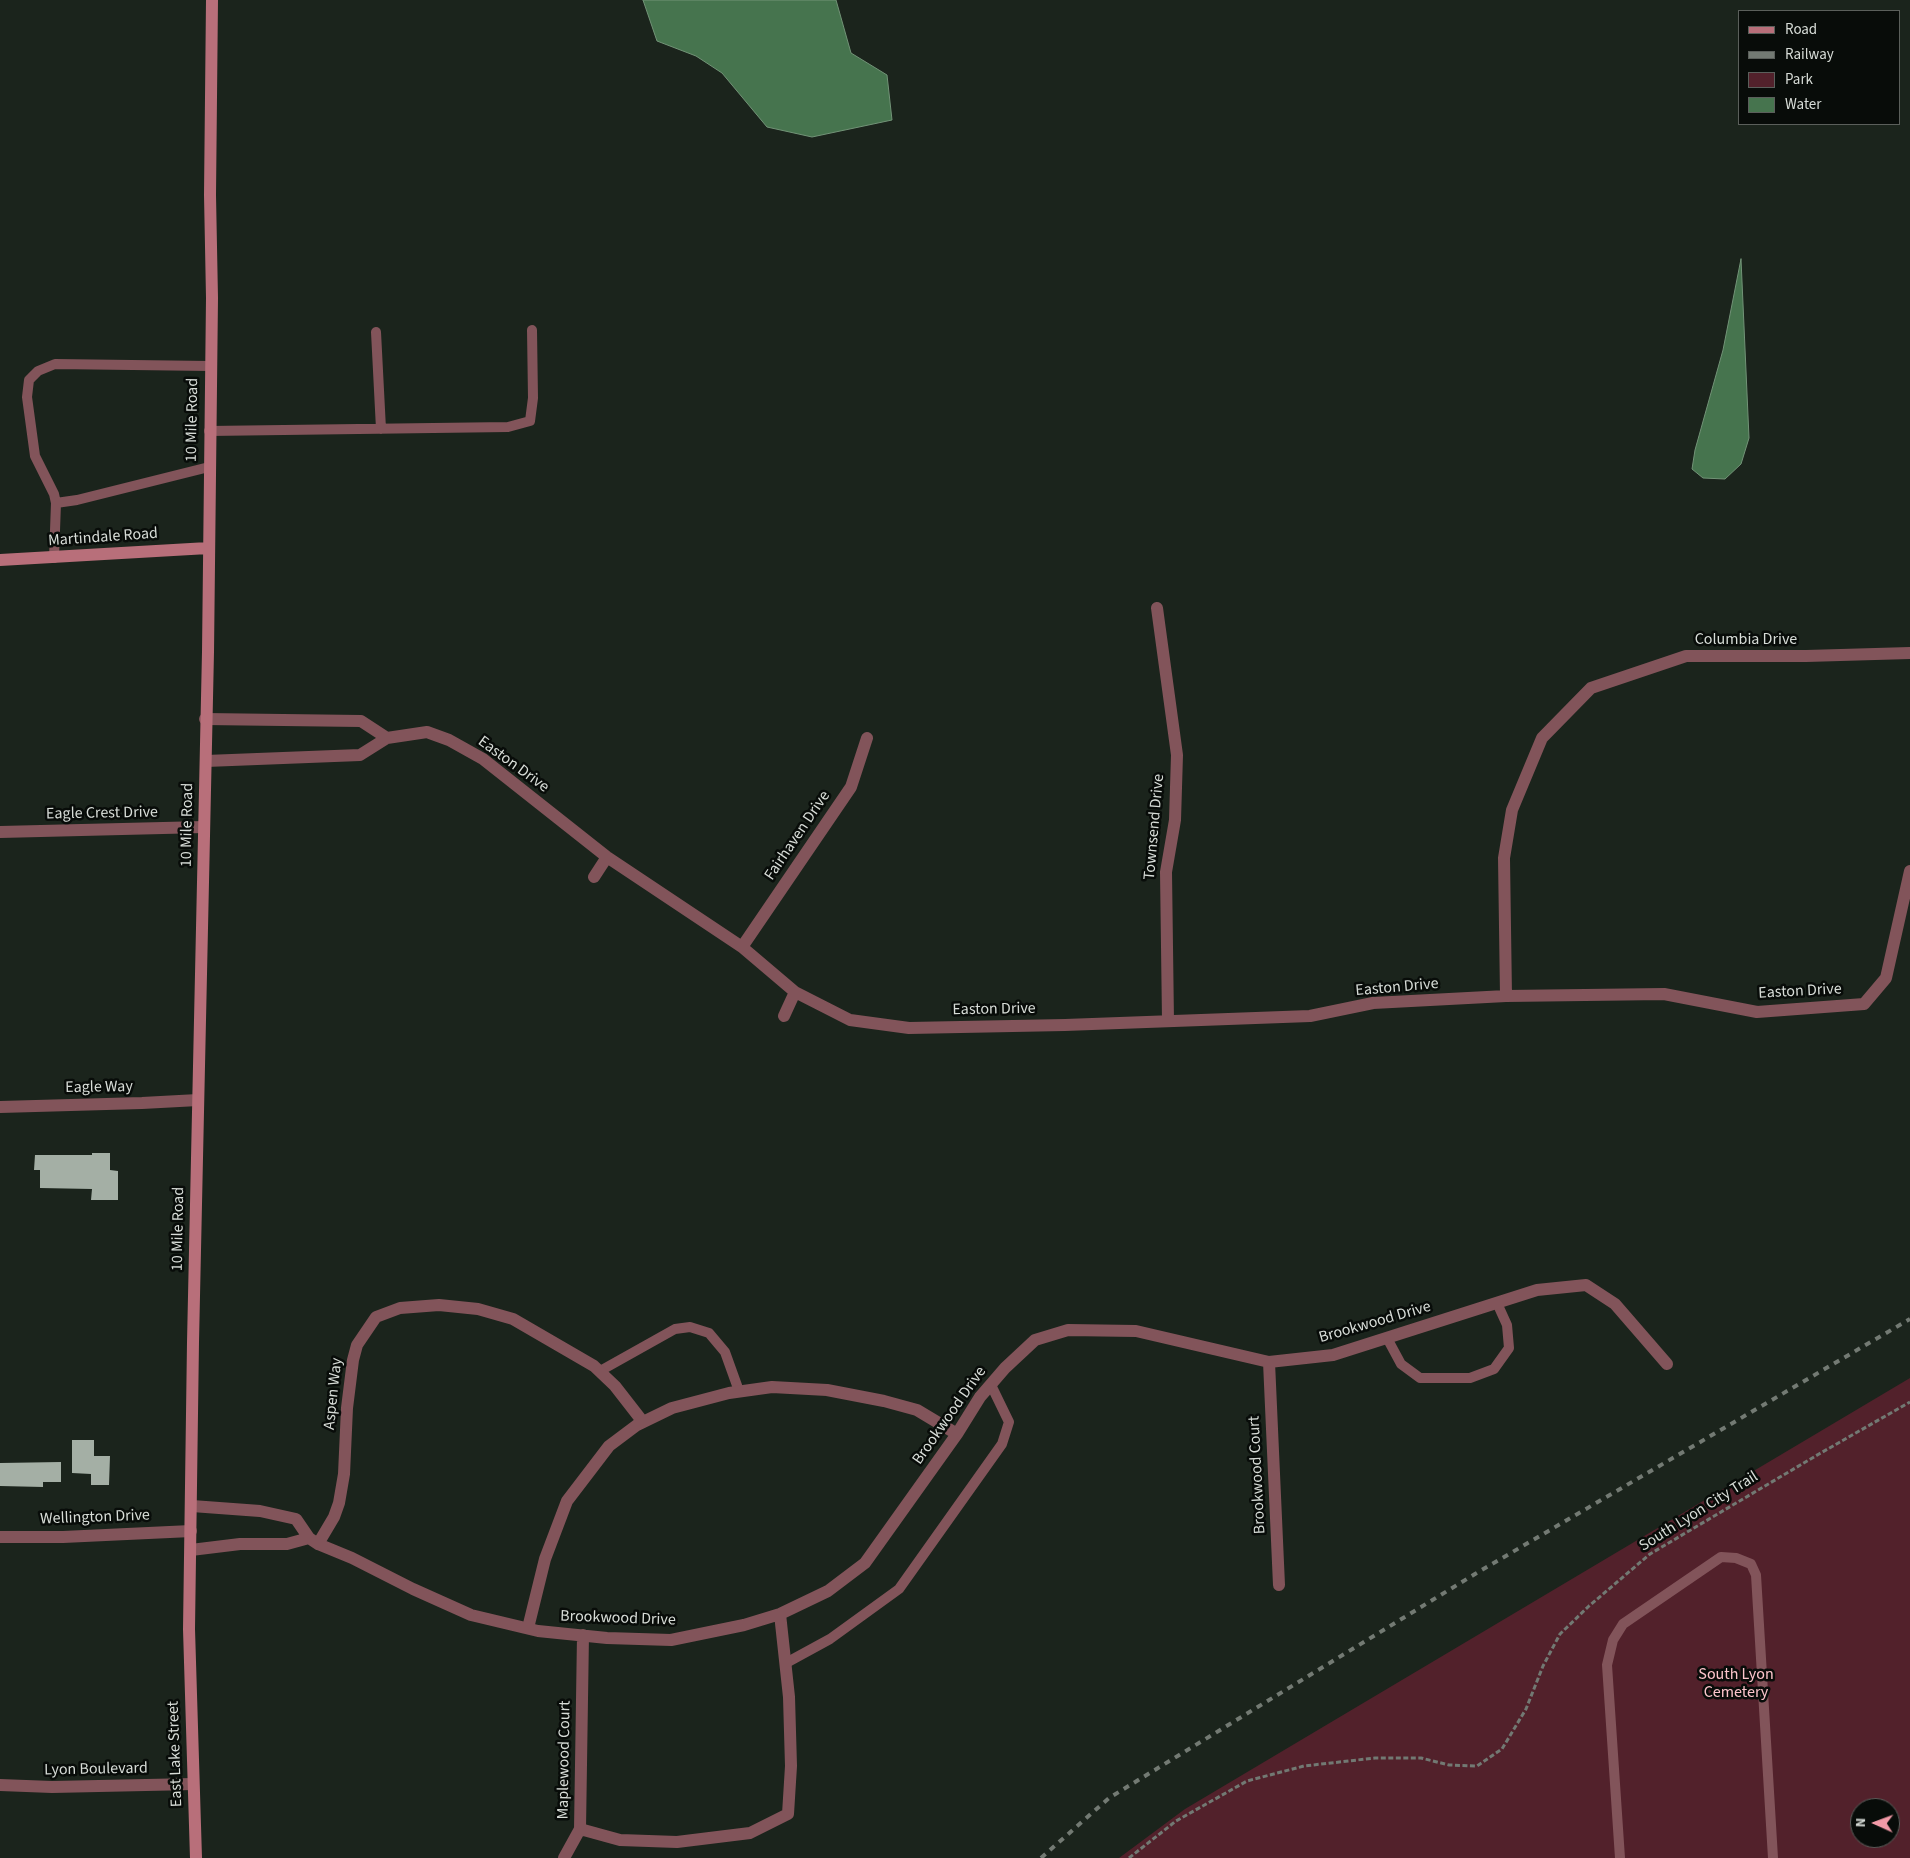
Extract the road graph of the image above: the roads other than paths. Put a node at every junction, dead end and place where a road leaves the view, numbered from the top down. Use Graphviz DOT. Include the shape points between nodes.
graph roads {
  1 [pos="212,0"];
  2 [pos="532,330"];
  3 [pos="376,332"];
  4 [pos="210,366"];
  5 [pos="381,429"];
  6 [pos="209,432"];
  7 [pos="209,467"];
  8 [pos="56,503"];
  9 [pos="208,548"];
  10 [pos="54,558"];
  11 [pos="0,560"];
  12 [pos="1157,608"];
  13 [pos="1910,653"];
  14 [pos="205,719"];
  15 [pos="387,738"];
  16 [pos="867,738"];
  17 [pos="206,761"];
  18 [pos="204,827"];
  19 [pos="0,832"];
  20 [pos="607,857"];
  21 [pos="1910,871"];
  22 [pos="594,877"];
  23 [pos="742,947"];
  24 [pos="795,992"];
  25 [pos="1506,996"];
  26 [pos="784,1016"];
  27 [pos="1168,1021"];
  28 [pos="198,1100"];
  29 [pos="0,1107"];
  30 [pos="1497,1303"];
  31 [pos="1387,1338"];
  32 [pos="1269,1362"];
  33 [pos="1667,1364"];
  34 [pos="600,1371"];
  35 [pos="991,1385"];
  36 [pos="739,1391"];
  37 [pos="643,1422"];
  38 [pos="957,1434"];
  39 [pos="192,1506"];
  40 [pos="191,1531"];
  41 [pos="0,1537"];
  42 [pos="313,1541"];
  43 [pos="191,1550"];
  44 [pos="1279,1585"];
  45 [pos="780,1614"];
  46 [pos="528,1628"];
  47 [pos="583,1635"];
  48 [pos="190,1650"];
  49 [pos="786,1663"];
  50 [pos="193,1784"];
  51 [pos="0,1785"];
  52 [pos="580,1829"];
  53 [pos="196,1858"];
  54 [pos="564,1858"];
  55 [pos="1620,1858"];
  56 [pos="1772,1858"];
  1 -- 4 [label="main road, 10 Mile Road"];
  2 -- 5 [label="lane" via="530,421 508,427"];
  3 -- 5 [label="lane"];
  4 -- 6 [label="main road, 10 Mile Road"];
  4 -- 8 [label="lane" via="55,364 38,371 29,380 28,407 35,456"];
  5 -- 6 [label="lane"];
  6 -- 7 [label="main road, 10 Mile Road"];
  7 -- 8 [label="lane"];
  7 -- 9 [label="main road, 10 Mile Road"];
  8 -- 10 [label="lane"];
  9 -- 10 [label="main road, Martindale Road"];
  9 -- 14 [label="main road, 10 Mile Road"];
  10 -- 11 [label="main road, Martindale Road"];
  12 -- 27 [label="street, Townsend Drive" via="1177,755 1175,820 1166,872"];
  13 -- 25 [label="street, Columbia Drive" via="1686,656 1591,688 1542,738 1512,810 1504,858"];
  14 -- 15 [label="street" via="361,721"];
  14 -- 17 [label="main road, 10 Mile Road"];
  15 -- 17 [label="street, Easton Drive" via="360,755"];
  15 -- 20 [label="street, Easton Drive" via="427,732 449,740 483,759"];
  16 -- 23 [label="street, Fairhaven Drive" via="851,787"];
  17 -- 18 [label="main road, 10 Mile Road"];
  18 -- 19 [label="street, Eagle Crest Drive"];
  18 -- 28 [label="main road, 10 Mile Road"];
  20 -- 22 [label="street"];
  20 -- 23 [label="street, Easton Drive"];
  21 -- 25 [label="street, Easton Drive" via="1886,978 1864,1004 1756,1012 1664,994"];
  23 -- 24 [label="street, Easton Drive"];
  24 -- 26 [label="street"];
  24 -- 27 [label="street, Easton Drive" via="850,1020 909,1028"];
  25 -- 27 [label="street, Easton Drive" via="1373,1003 1310,1016"];
  28 -- 29 [label="street, Eagle Way"];
  28 -- 39 [label="main road, 10 Mile Road"];
  30 -- 31 [label="street, Brookwood Drive"];
  30 -- 31 [label="lane" via="1507,1325 1509,1348 1494,1369 1470,1378 1420,1378 1402,1364"];
  30 -- 33 [label="street, Brookwood Drive" via="1537,1290 1586,1285 1615,1304"];
  31 -- 32 [label="street, Brookwood Drive" via="1333,1355"];
  32 -- 35 [label="street, Brookwood Drive" via="1136,1331 1068,1330 1035,1340"];
  32 -- 44 [label="street, Brookwood Court"];
  34 -- 36 [label="lane" via="675,1329 690,1327 709,1333 725,1352"];
  34 -- 37 [label="street, Aspen Way"];
  34 -- 42 [label="street, Aspen Way" via="513,1319 478,1309 439,1305 400,1308 376,1317 357,1344 353,1360 339,1503 334,1517"];
  35 -- 38 [label="street, Brookwood Drive"];
  35 -- 49 [label="lane" via="1009,1422 1002,1444 899,1589 830,1639"];
  36 -- 37 [label="street" via="672,1408"];
  36 -- 38 [label="street" via="772,1388 827,1390 875,1399 917,1410"];
  37 -- 46 [label="street" via="609,1446 566,1501 544,1559"];
  38 -- 45 [label="street, Brookwood Drive" via="865,1563 828,1591"];
  39 -- 40 [label="main road, 10 Mile Road"];
  39 -- 42 [label="street" via="260,1511 296,1519"];
  40 -- 41 [label="street, Wellington Drive"];
  40 -- 43 [label="main road, 10 Mile Road"];
  42 -- 43 [label="street"];
  42 -- 46 [label="street, Brookwood Drive" via="471,1615"];
  43 -- 48 [label="main road, 10 Mile Road"];
  45 -- 47 [label="street, Brookwood Drive" via="671,1640"];
  45 -- 49 [label="street, Maplewood Court"];
  46 -- 47 [label="street, Brookwood Drive"];
  47 -- 52 [label="street, Maplewood Court"];
  48 -- 50 [label="main road, East Lake Street"];
  49 -- 52 [label="street, Maplewood Court" via="791,1766 788,1814 750,1833 677,1842 620,1840"];
  50 -- 51 [label="street, Lyon Boulevard" via="52,1788"];
  50 -- 53 [label="main road, East Lake Street"];
  52 -- 54 [label="street"];
  55 -- 56 [label="lane" via="1607,1665 1613,1640 1623,1624 1721,1557 1752,1564 1756,1575"];
}
